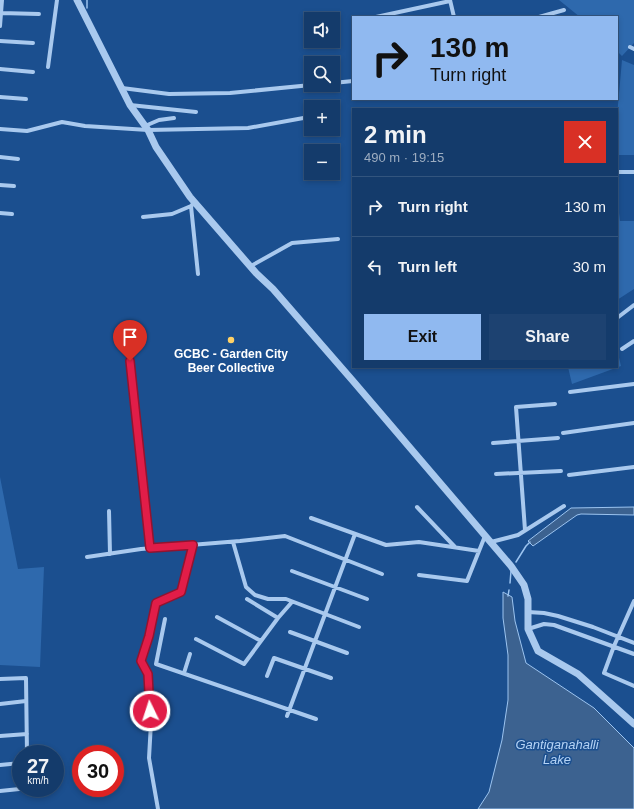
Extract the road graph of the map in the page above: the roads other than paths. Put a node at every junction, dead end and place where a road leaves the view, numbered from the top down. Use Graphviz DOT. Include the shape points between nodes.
graph roads {
  1 [pos="2,0"];
  2 [pos="57,0"];
  3 [pos="77,0"];
  4 [pos="450,0"];
  5 [pos="564,10"];
  6 [pos="1,13"];
  7 [pos="39,14"];
  8 [pos="380,16"];
  9 [pos="454,16"];
  10 [pos="543,16"];
  11 [pos="0,26"];
  12 [pos="0,41"];
  13 [pos="33,44"];
  14 [pos="48,67"];
  15 [pos="0,69"];
  16 [pos="33,72"];
  17 [pos="352,81"];
  18 [pos="340,82"];
  19 [pos="304,86"];
  20 [pos="122,88"];
  21 [pos="0,97"];
  22 [pos="26,99"];
  23 [pos="130,105"];
  24 [pos="196,112"];
  25 [pos="174,118"];
  26 [pos="304,118"];
  27 [pos="0,128"];
  28 [pos="146,128"];
  29 [pos="0,157"];
  30 [pos="18,159"];
  31 [pos="618,172"];
  32 [pos="634,172"];
  33 [pos="0,185"];
  34 [pos="14,186"];
  35 [pos="193,204"];
  36 [pos="0,213"];
  37 [pos="12,214"];
  38 [pos="143,217"];
  39 [pos="338,240"];
  40 [pos="251,266"];
  41 [pos="198,274"];
  42 [pos="634,305"];
  43 [pos="618,317"];
  44 [pos="634,341"];
  45 [pos="622,349"];
  46 [pos="130,361"];
  47 [pos="634,384"];
  48 [pos="570,392"];
  49 [pos="555,404"];
  50 [pos="634,423"];
  51 [pos="563,433"];
  52 [pos="558,438"];
  53 [pos="519,441"];
  54 [pos="493,442"];
  55 [pos="634,467"];
  56 [pos="562,471"];
  57 [pos="521,473"];
  58 [pos="496,474"];
  59 [pos="569,475"];
  60 [pos="564,506"];
  61 [pos="417,507"];
  62 [pos="108,511"];
  63 [pos="310,518"];
  64 [pos="525,530"];
  65 [pos="355,534"];
  66 [pos="485,536"];
  67 [pos="233,542"];
  68 [pos="490,543"];
  69 [pos="193,545"];
  70 [pos="150,548"];
  71 [pos="455,548"];
  72 [pos="479,551"];
  73 [pos="110,554"];
  74 [pos="87,557"];
  75 [pos="346,559"];
  76 [pos="292,571"];
  77 [pos="382,574"];
  78 [pos="419,575"];
  79 [pos="335,587"];
  80 [pos="247,599"];
  81 [pos="367,599"];
  82 [pos="634,601"];
  83 [pos="292,602"];
  84 [pos="528,612"];
  85 [pos="325,614"];
  86 [pos="217,617"];
  87 [pos="278,618"];
  88 [pos="165,619"];
  89 [pos="359,627"];
  90 [pos="528,629"];
  91 [pos="290,632"];
  92 [pos="619,637"];
  93 [pos="196,639"];
  94 [pos="261,641"];
  95 [pos="315,642"];
  96 [pos="634,643"];
  97 [pos="614,646"];
  98 [pos="190,654"];
  99 [pos="347,654"];
  100 [pos="634,654"];
  101 [pos="305,668"];
  102 [pos="184,673"];
  103 [pos="267,676"];
  104 [pos="331,678"];
  105 [pos="0,679"];
  106 [pos="634,686"];
  107 [pos="26,701"];
  108 [pos="0,704"];
  109 [pos="290,710"];
  110 [pos="288,716"];
  111 [pos="316,719"];
  112 [pos="634,724"];
  113 [pos="27,734"];
  114 [pos="0,736"];
  115 [pos="27,745"];
  116 [pos="12,764"];
  117 [pos="0,765"];
  118 [pos="12,790"];
  119 [pos="0,791"];
  120 [pos="158,809"];
  1 -- 6 [label="street"];
  2 -- 14 [label="street"];
  3 -- 20 [label="street"];
  4 -- 8 [label="street"];
  4 -- 9 [label="street"];
  5 -- 10 [label="street"];
  6 -- 7 [label="street"];
  6 -- 11 [label="street"];
  12 -- 13 [label="street"];
  15 -- 16 [label="street"];
  17 -- 18 [label="street"];
  19 -- 20 [label="street" via="222,93 169,94"];
  20 -- 23 [label="street"];
  21 -- 22 [label="street"];
  23 -- 24 [label="street"];
  23 -- 28 [label="street"];
  25 -- 28 [label="street" via="159,120"];
  26 -- 28 [label="street" via="248,128"];
  27 -- 28 [label="street" via="27,131 62,122 85,126"];
  28 -- 35 [label="street"];
  29 -- 30 [label="street"];
  31 -- 32 [label="street"];
  33 -- 34 [label="street"];
  35 -- 38 [label="street" via="172,214"];
  35 -- 40 [label="street"];
  35 -- 41 [label="street"];
  36 -- 37 [label="street"];
  39 -- 40 [label="street" via="292,243"];
  40 -- 66 [label="street"];
  42 -- 43 [label="street"];
  44 -- 45 [label="street"];
  46 -- 70 [label="street"];
  47 -- 48 [label="street"];
  49 -- 53 [label="street" via="516,407"];
  50 -- 51 [label="street"];
  52 -- 53 [label="street"];
  53 -- 54 [label="street"];
  53 -- 57 [label="street"];
  55 -- 59 [label="street"];
  56 -- 57 [label="street"];
  57 -- 58 [label="street"];
  57 -- 64 [label="street"];
  60 -- 64 [label="street"];
  61 -- 71 [label="street"];
  62 -- 73 [label="street"];
  63 -- 65 [label="street"];
  64 -- 68 [label="street" via="518,535"];
  65 -- 71 [label="street" via="386,545 419,542"];
  65 -- 75 [label="street"];
  66 -- 68 [label="street"];
  66 -- 72 [label="street"];
  67 -- 69 [label="street"];
  67 -- 75 [label="street" via="285,536"];
  67 -- 83 [label="street" via="246,588 255,595"];
  68 -- 84 [label="street" via="524,585"];
  69 -- 70 [label="street"];
  69 -- 120 [label="street" via="181,592 156,603 141,661 148,674 150,758"];
  70 -- 73 [label="street"];
  71 -- 72 [label="street"];
  72 -- 78 [label="street" via="467,582"];
  73 -- 74 [label="street"];
  75 -- 77 [label="street"];
  75 -- 79 [label="street"];
  76 -- 79 [label="street"];
  79 -- 81 [label="street"];
  79 -- 85 [label="street"];
  80 -- 87 [label="street"];
  82 -- 92 [label="street"];
  83 -- 85 [label="street"];
  83 -- 87 [label="street"];
  84 -- 90 [label="street"];
  84 -- 92 [label="street" via="544,612"];
  85 -- 89 [label="street"];
  85 -- 95 [label="street"];
  86 -- 94 [label="street"];
  87 -- 94 [label="street"];
  88 -- 102 [label="street" via="156,664"];
  90 -- 97 [label="street" via="544,624 554,625"];
  90 -- 112 [label="street" via="538,651 578,674"];
  91 -- 95 [label="street"];
  92 -- 96 [label="street"];
  92 -- 97 [label="street"];
  93 -- 94 [label="street" via="244,664"];
  95 -- 99 [label="street"];
  95 -- 101 [label="street"];
  97 -- 100 [label="street"];
  97 -- 106 [label="street" via="604,673"];
  98 -- 102 [label="street"];
  101 -- 103 [label="street" via="274,658"];
  101 -- 104 [label="street"];
  101 -- 109 [label="street"];
  102 -- 109 [label="street"];
  105 -- 107 [label="street" via="26,678"];
  107 -- 108 [label="street"];
  107 -- 113 [label="street"];
  109 -- 110 [label="street"];
  109 -- 111 [label="street"];
  113 -- 114 [label="street"];
  113 -- 115 [label="street"];
  116 -- 117 [label="street"];
  118 -- 119 [label="street"];
}
